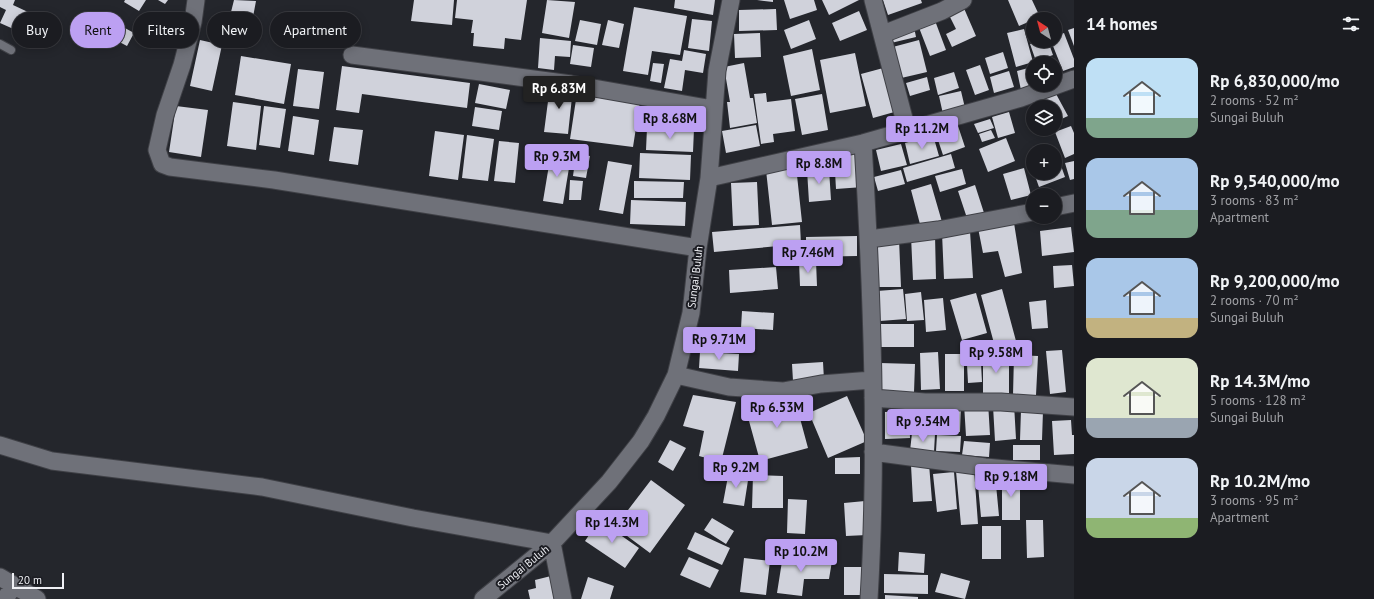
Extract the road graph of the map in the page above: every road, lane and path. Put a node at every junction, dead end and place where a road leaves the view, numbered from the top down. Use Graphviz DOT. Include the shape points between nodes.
graph roads {
  1 [pos="196,0"];
  2 [pos="731,0"];
  3 [pos="873,0"];
  4 [pos="963,0"];
  5 [pos="882,34"];
  6 [pos="0,44"];
  7 [pos="11,50"];
  8 [pos="352,55"];
  9 [pos="1074,78"];
  10 [pos="713,109"];
  11 [pos="907,130"];
  12 [pos="864,143"];
  13 [pos="709,178"];
  14 [pos="1074,203"];
  15 [pos="1062,206"];
  16 [pos="1026,213"];
  17 [pos="869,239"];
  18 [pos="698,248"];
  19 [pos="676,375"];
  20 [pos="872,380"];
  21 [pos="873,398"];
  22 [pos="1074,407"];
  23 [pos="0,445"];
  24 [pos="873,452"];
  25 [pos="1074,475"];
  26 [pos="552,543"];
  27 [pos="6,587"];
  28 [pos="37,599"];
  29 [pos="483,599"];
  30 [pos="564,599"];
  31 [pos="869,599"];
  1 -- 18 [label="street" via="182,65 165,115 157,150 159,160 166,165 282,181"];
  2 -- 10 [label="street, Sungai Buluh" via="717,72"];
  3 -- 5 [label="street"];
  4 -- 5 [label="street" via="942,11"];
  5 -- 11 [label="street"];
  6 -- 7 [label="lane"];
  8 -- 10 [label="street" via="571,84"];
  9 -- 11 [label="street" via="1021,98"];
  10 -- 13 [label="street, Sungai Buluh"];
  11 -- 12 [label="street"];
  12 -- 13 [label="street"];
  12 -- 17 [label="street"];
  13 -- 18 [label="street, Sungai Buluh"];
  14 -- 15 [label="street"];
  16 -- 17 [label="street" via="938,230"];
  17 -- 20 [label="street"];
  18 -- 19 [label="street, Sungai Buluh" via="691,313"];
  19 -- 20 [label="street" via="728,387 783,391 821,384"];
  19 -- 26 [label="street, Sungai Buluh" via="656,416 628,459"];
  20 -- 21 [label="street"];
  21 -- 22 [label="street"];
  21 -- 24 [label="street"];
  23 -- 26 [label="street" via="52,461 262,488"];
  24 -- 25 [label="street" via="985,467"];
  24 -- 31 [label="street" via="873,526"];
  26 -- 29 [label="street, Sungai Buluh"];
  26 -- 30 [label="street"];
  27 -- 28 [label="street"];
}
